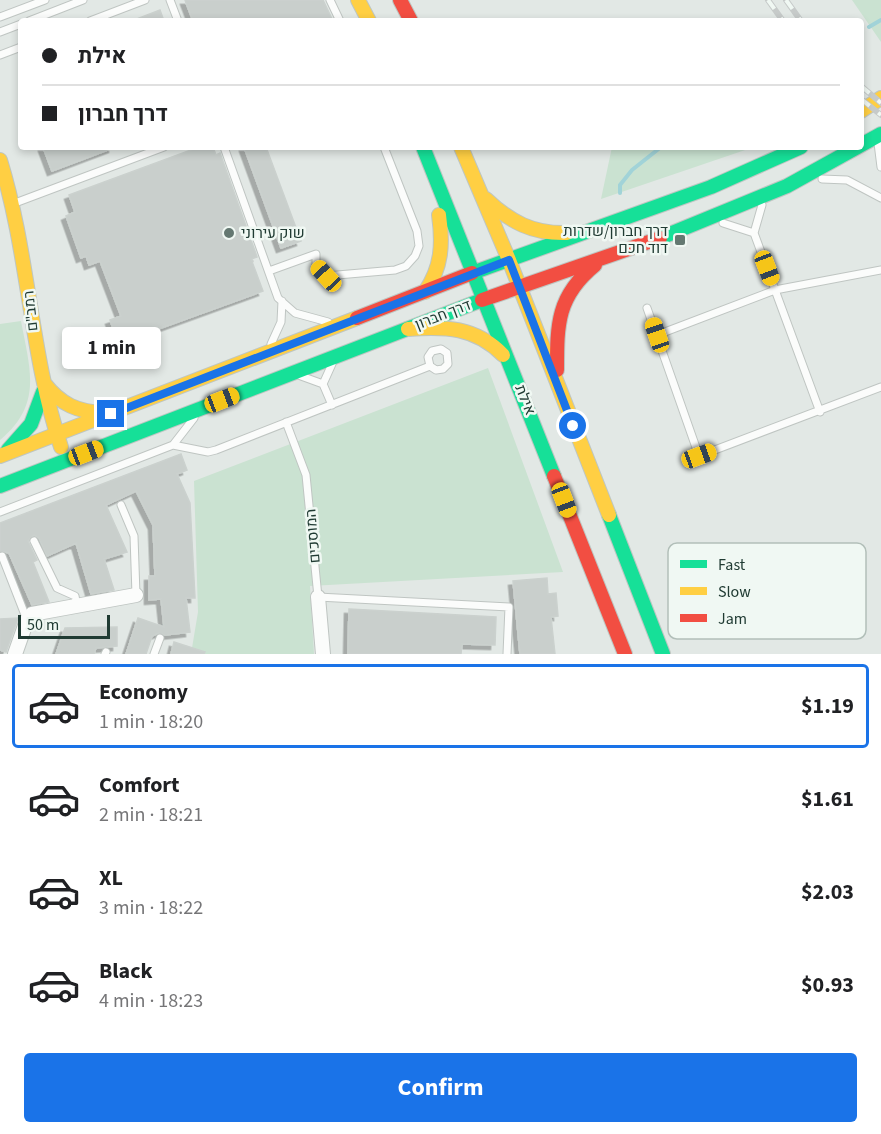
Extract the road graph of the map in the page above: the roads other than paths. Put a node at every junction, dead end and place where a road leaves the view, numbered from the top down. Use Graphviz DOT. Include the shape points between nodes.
graph roads {
  1 [pos="45,0"];
  2 [pos="83,0"];
  3 [pos="145,0"];
  4 [pos="170,0"];
  5 [pos="330,0"];
  6 [pos="358,0"];
  7 [pos="400,0"];
  8 [pos="0,17"];
  9 [pos="37,18"];
  10 [pos="98,18"];
  11 [pos="177,18"];
  12 [pos="339,18"];
  13 [pos="367,18"];
  14 [pos="409,18"];
  15 [pos="18,25"];
  16 [pos="0,32"];
  17 [pos="18,48"];
  18 [pos="0,55"];
  19 [pos="881,98"];
  20 [pos="864,109"];
  21 [pos="879,135"];
  22 [pos="864,144"];
  23 [pos="156,150"];
  24 [pos="225,150"];
  25 [pos="385,150"];
  26 [pos="424,150"];
  27 [pos="462,150"];
  28 [pos="794,150"];
  29 [pos="853,150"];
  30 [pos="0,160"];
  31 [pos="881,167"];
  32 [pos="804,179"];
  33 [pos="436,185"];
  34 [pos="479,192"];
  35 [pos="764,197"];
  36 [pos="881,198"];
  37 [pos="14,204"];
  38 [pos="708,220"];
  39 [pos="583,232"];
  40 [pos="754,233"];
  41 [pos="611,254"];
  42 [pos="509,260"];
  43 [pos="881,270"];
  44 [pos="269,271"];
  45 [pos="472,273"];
  46 [pos="519,286"];
  47 [pos="775,290"];
  48 [pos="425,292"];
  49 [pos="482,300"];
  50 [pos="282,301"];
  51 [pos="647,308"];
  52 [pos="346,323"];
  53 [pos="408,328"];
  54 [pos="657,335"];
  55 [pos="261,355"];
  56 [pos="336,356"];
  57 [pos="430,366"];
  58 [pos="514,374"];
  59 [pos="286,375"];
  60 [pos="323,384"];
  61 [pos="42,386"];
  62 [pos="557,386"];
  63 [pos="881,387"];
  64 [pos="332,405"];
  65 [pos="201,409"];
  66 [pos="820,412"];
  67 [pos="111,414"];
  68 [pos="286,423"];
  69 [pos="56,435"];
  70 [pos="173,445"];
  71 [pos="1,456"];
  72 [pos="67,460"];
  73 [pos="0,486"];
  74 [pos="121,505"];
  75 [pos="0,512"];
  76 [pos="34,541"];
  77 [pos="2,556"];
  78 [pos="136,595"];
  79 [pos="318,597"];
  80 [pos="77,606"];
  81 [pos="27,620"];
  82 [pos="160,638"];
  83 [pos="15,654"];
  84 [pos="154,654"];
  85 [pos="323,654"];
  86 [pos="507,654"];
  87 [pos="625,654"];
  88 [pos="663,654"];
  1 -- 8 [label="lane"];
  2 -- 9 [label="lane"];
  3 -- 10 [label="lane"];
  4 -- 11 [label="lane"];
  5 -- 12 [label="lane"];
  6 -- 13 [label="main road"];
  7 -- 14 [label="main road"];
  15 -- 16 [label="lane"];
  17 -- 18 [label="lane"];
  19 -- 20 [label="main road"];
  21 -- 22 [label="main road, דרך חברון"];
  21 -- 31 [label="lane"];
  23 -- 37 [label="lane"];
  24 -- 44 [label="lane"];
  25 -- 44 [label="lane" via="417,231 419,246 406,266 326,276 316,266 316,254"];
  26 -- 33 [label="main road, אילת"];
  27 -- 34 [label="main road"];
  28 -- 39 [label="main road, דרך חברון" via="711,187"];
  29 -- 32 [label="main road, דרך חברון"];
  30 -- 37 [label="main road, רמב\"ם"];
  32 -- 35 [label="main road, דרך חברון"];
  32 -- 36 [label="lane" via="848,180"];
  33 -- 45 [label="main road, אילת"];
  33 -- 48 [label="main road" via="442,260"];
  34 -- 39 [label="main road" via="519,226 554,234"];
  34 -- 42 [label="main road"];
  35 -- 38 [label="main road, דרך חברון"];
  35 -- 40 [label="lane"];
  37 -- 61 [label="main road, רמב\"ם"];
  38 -- 40 [label="lane" via="737,225"];
  38 -- 41 [label="main road, דרך חברון"];
  39 -- 42 [label="main road, דרך חברון"];
  40 -- 47 [label="lane"];
  41 -- 46 [label="main road, דרך חברון"];
  41 -- 62 [label="main road" via="579,277 560,309"];
  42 -- 45 [label="main road, דרך חברון"];
  42 -- 46 [label="main road"];
  43 -- 47 [label="lane"];
  44 -- 50 [label="lane"];
  45 -- 48 [label="main road, דרך חברון"];
  45 -- 49 [label="main road, אילת"];
  46 -- 49 [label="main road, דרך חברון"];
  46 -- 62 [label="main road"];
  47 -- 54 [label="lane"];
  47 -- 66 [label="lane"];
  48 -- 52 [label="main road, דרך חברון"];
  49 -- 53 [label="main road, דרך חברון"];
  49 -- 58 [label="main road, אילת"];
  50 -- 52 [label="lane" via="295,313 321,322"];
  50 -- 55 [label="lane" via="279,329"];
  51 -- 54 [label="lane"];
  52 -- 55 [label="main road, דרך חברון"];
  53 -- 56 [label="main road, דרך חברון"];
  53 -- 58 [label="main road" via="468,330 486,338"];
  54 -- 66 [label="lane" via="699,456"];
  55 -- 67 [label="main road, דרך חברון"];
  56 -- 59 [label="main road, דרך חברון"];
  56 -- 60 [label="lane"];
  57 -- 64 [label="lane"];
  58 -- 87 [label="main road, אילת"];
  59 -- 60 [label="lane" via="304,376"];
  59 -- 65 [label="main road, דרך חברון"];
  60 -- 64 [label="lane"];
  61 -- 67 [label="main road" via="72,409"];
  61 -- 69 [label="main road, רמב\"ם"];
  61 -- 71 [label="main road" via="39,412"];
  62 -- 88 [label="main road"];
  63 -- 66 [label="lane"];
  64 -- 68 [label="lane"];
  65 -- 70 [label="lane"];
  65 -- 72 [label="main road, דרך חברון"];
  67 -- 69 [label="main road, דרך חברון"];
  68 -- 70 [label="lane" via="208,452"];
  68 -- 79 [label="lane, המוסכים" via="306,475"];
  69 -- 71 [label="main road, דרך חברון"];
  69 -- 72 [label="main road, רמב\"ם"];
  70 -- 75 [label="lane"];
  72 -- 73 [label="main road, דרך חברון"];
  74 -- 78 [label="lane" via="134,536"];
  76 -- 80 [label="lane" via="57,588 75,596"];
  77 -- 81 [label="lane"];
  78 -- 80 [label="street"];
  79 -- 85 [label="street, המוסכים"];
  79 -- 86 [label="lane" via="509,607"];
  80 -- 81 [label="street" via="32,614"];
  81 -- 83 [label="street"];
  82 -- 84 [label="lane"];
}
